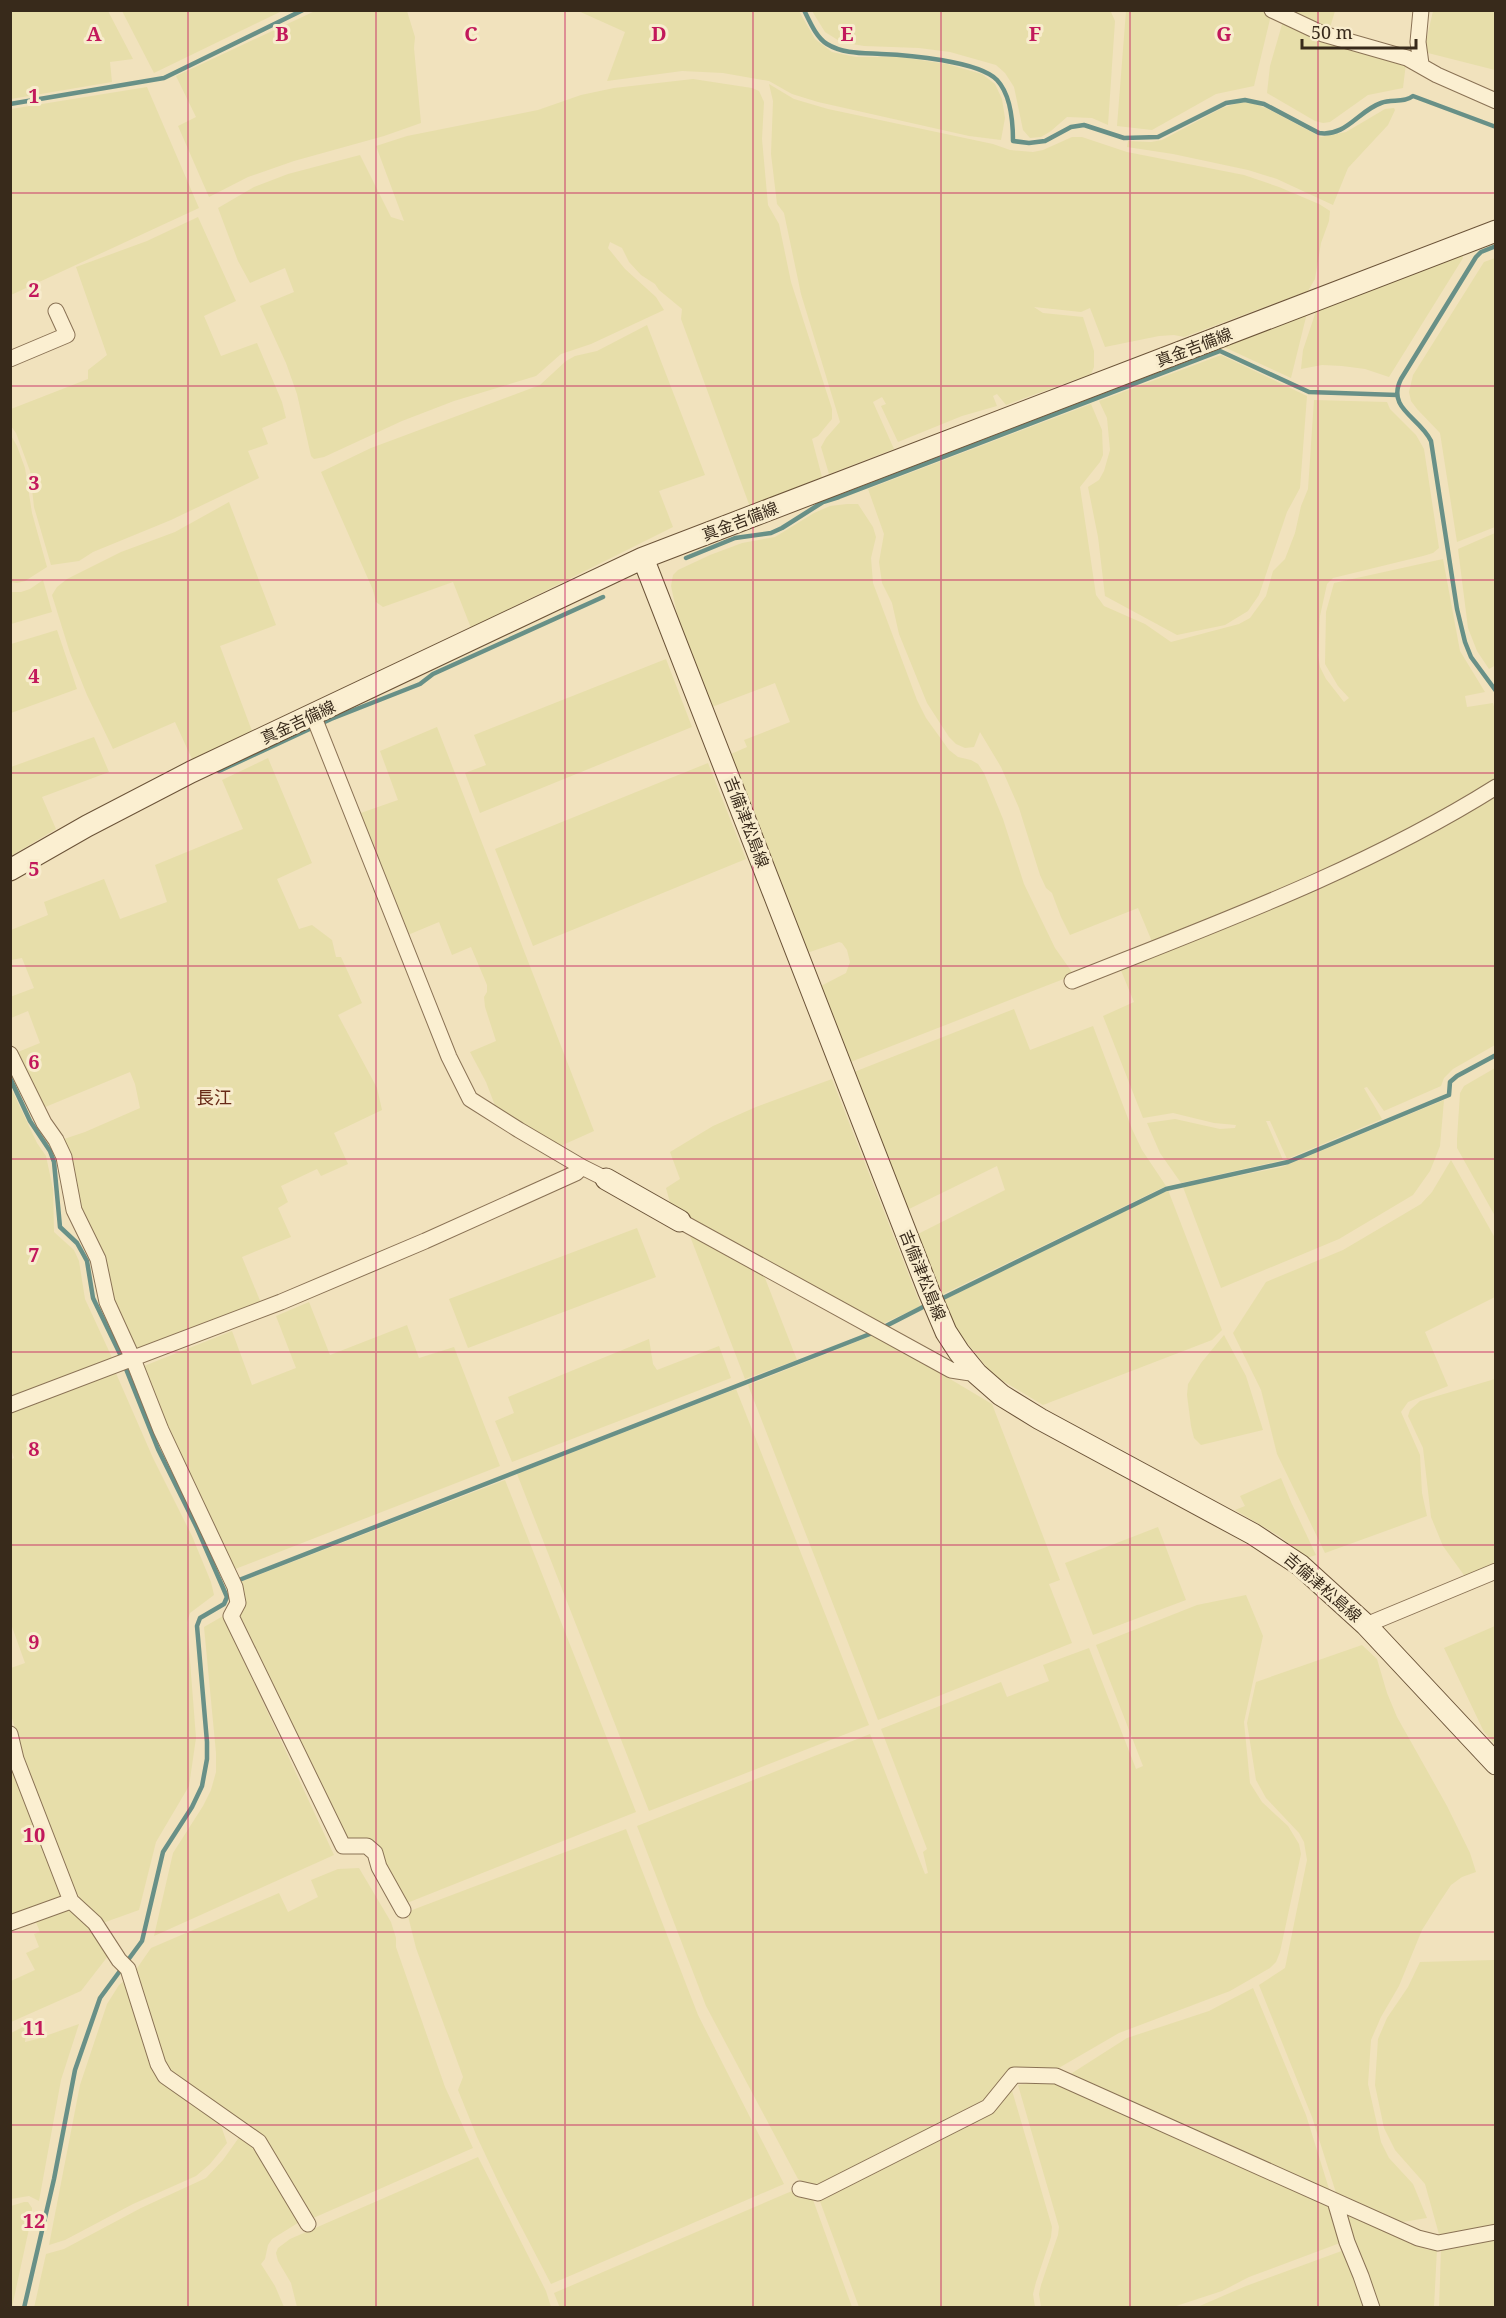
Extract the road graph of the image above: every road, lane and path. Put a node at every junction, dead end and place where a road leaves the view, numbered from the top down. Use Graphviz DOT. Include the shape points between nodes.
graph roads {
  1 [pos="1272,10"];
  2 [pos="1421,10"];
  3 [pos="1421,64"];
  4 [pos="1496,101"];
  5 [pos="1496,231"];
  6 [pos="56,311"];
  7 [pos="10,359"];
  8 [pos="643,558"];
  9 [pos="313,715"];
  10 [pos="1496,787"];
  11 [pos="10,870"];
  12 [pos="1072,981"];
  13 [pos="10,1054"];
  14 [pos="582,1167"];
  15 [pos="606,1179"];
  16 [pos="680,1221"];
  17 [pos="133,1359"];
  18 [pos="977,1374"];
  19 [pos="10,1405"];
  20 [pos="1496,1571"];
  21 [pos="1366,1625"];
  22 [pos="10,1734"];
  23 [pos="13,1760"];
  24 [pos="1496,1764"];
  25 [pos="71,1901"];
  26 [pos="403,1910"];
  27 [pos="10,1923"];
  28 [pos="800,2189"];
  29 [pos="1335,2201"];
  30 [pos="308,2224"];
  31 [pos="1496,2232"];
  32 [pos="1372,2307"];
  1 -- 3 [label="street" via="1323,34"];
  2 -- 3 [label="street"];
  3 -- 4 [label="street"];
  5 -- 8 [label="main road, 真金吉備線"];
  6 -- 7 [label="street" via="67,335"];
  8 -- 9 [label="main road, 真金吉備線"];
  8 -- 18 [label="main road, 吉備津松島線" via="929,1292 946,1332"];
  9 -- 11 [label="main road, 真金吉備線" via="191,772"];
  9 -- 14 [label="street" via="448,1057 470,1098"];
  10 -- 12 [label="street" via="1448,818 1319,880"];
  13 -- 17 [label="street" via="64,1157 74,1209 98,1258 107,1302"];
  14 -- 15 [label="street"];
  14 -- 17 [label="street" via="425,1241"];
  15 -- 16 [label="main road"];
  16 -- 18 [label="street" via="951,1371"];
  17 -- 19 [label="street"];
  17 -- 26 [label="street" via="161,1430 235,1587 238,1603 231,1616 343,1846 367,1846 375,1853"];
  18 -- 21 [label="main road, 吉備津松島線" via="1001,1395 1040,1419 1278,1549 1317,1578"];
  20 -- 21 [label="street"];
  21 -- 24 [label="main road, 吉備津松島線"];
  22 -- 23 [label="street"];
  23 -- 25 [label="street"];
  25 -- 27 [label="street"];
  25 -- 30 [label="street" via="95,1923 129,1969 165,2076 259,2142"];
  28 -- 29 [label="street" via="818,2193 988,2107 1014,2075 1056,2076"];
  29 -- 31 [label="street" via="1438,2243"];
  29 -- 32 [label="street"];
}
